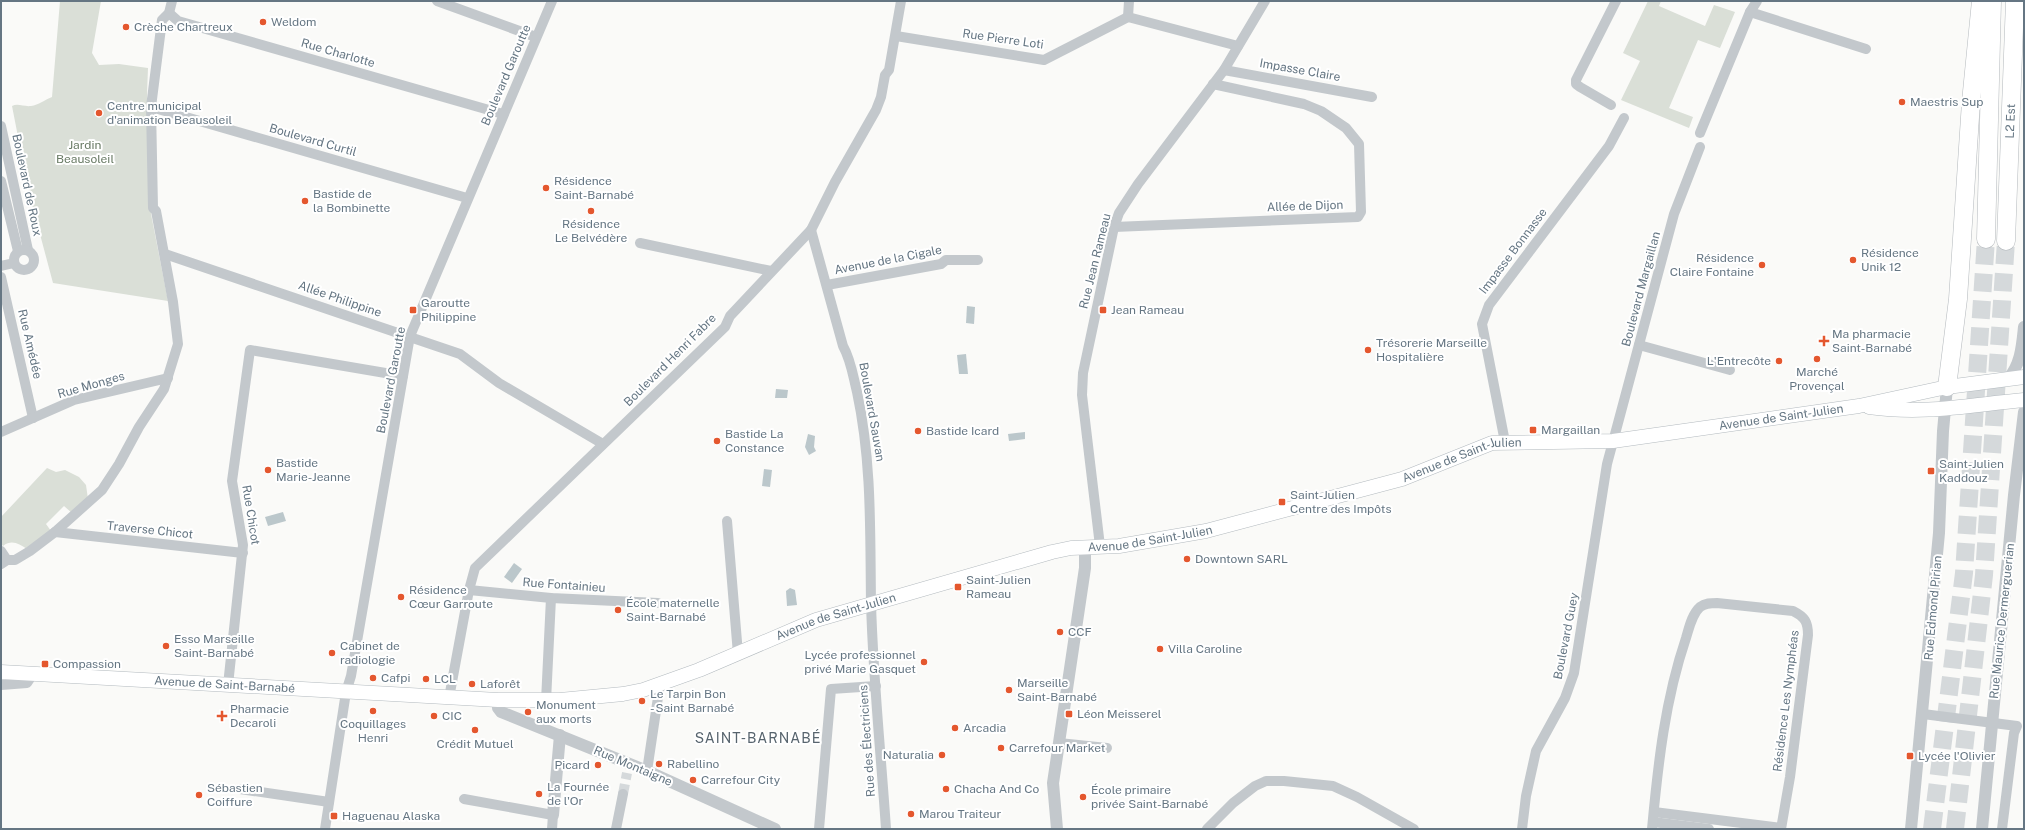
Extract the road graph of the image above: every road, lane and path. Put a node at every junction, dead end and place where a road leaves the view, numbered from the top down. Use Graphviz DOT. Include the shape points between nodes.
graph roads {
  1 [pos="172,1"];
  2 [pos="437,1"];
  3 [pos="552,1"];
  4 [pos="901,1"];
  5 [pos="1129,1"];
  6 [pos="1265,1"];
  7 [pos="1616,1"];
  8 [pos="1757,1"];
  9 [pos="1981,1"];
  10 [pos="1992,1"];
  11 [pos="2015,1"];
  12 [pos="1750,12"];
  13 [pos="169,13"];
  14 [pos="1128,18"];
  15 [pos="896,36"];
  16 [pos="536,37"];
  17 [pos="1238,46"];
  18 [pos="1866,49"];
  19 [pos="1224,70"];
  20 [pos="1213,84"];
  21 [pos="1372,97"];
  22 [pos="1611,105"];
  23 [pos="151,107"];
  24 [pos="503,114"];
  25 [pos="1624,118"];
  26 [pos="1,126"];
  27 [pos="1700,133"];
  28 [pos="1700,147"];
  29 [pos="1,181"];
  30 [pos="467,198"];
  31 [pos="1114,227"];
  32 [pos="811,230"];
  33 [pos="1986,240"];
  34 [pos="2006,241"];
  35 [pos="640,243"];
  36 [pos="23,251"];
  37 [pos="165,254"];
  38 [pos="978,260"];
  39 [pos="14,262"];
  40 [pos="1,266"];
  41 [pos="771,271"];
  42 [pos="1,277"];
  43 [pos="827,285"];
  44 [pos="2024,326"];
  45 [pos="410,336"];
  46 [pos="1639,345"];
  47 [pos="1730,370"];
  48 [pos="403,376"];
  49 [pos="2024,377"];
  50 [pos="168,378"];
  51 [pos="2008,379"];
  52 [pos="1947,387"];
  53 [pos="2024,400"];
  54 [pos="1859,406"];
  55 [pos="1945,409"];
  56 [pos="2024,412"];
  57 [pos="33,418"];
  58 [pos="1,432"];
  59 [pos="1613,441"];
  60 [pos="1505,442"];
  61 [pos="603,444"];
  62 [pos="727,521"];
  63 [pos="55,532"];
  64 [pos="1100,546"];
  65 [pos="1085,547"];
  66 [pos="1,551"];
  67 [pos="243,553"];
  68 [pos="4,562"];
  69 [pos="469,590"];
  70 [pos="551,598"];
  71 [pos="658,603"];
  72 [pos="871,603"];
  73 [pos="738,654"];
  74 [pos="1,672"];
  75 [pos="33,674"];
  76 [pos="660,684"];
  77 [pos="1,685"];
  78 [pos="228,685"];
  79 [pos="876,686"];
  80 [pos="346,692"];
  81 [pos="448,698"];
  82 [pos="498,700"];
  83 [pos="546,700"];
  84 [pos="1923,714"];
  85 [pos="1992,722"];
  86 [pos="560,735"];
  87 [pos="1059,743"];
  88 [pos="1107,748"];
  89 [pos="646,771"];
  90 [pos="240,789"];
  91 [pos="623,794"];
  92 [pos="464,799"];
  93 [pos="329,802"];
  94 [pos="553,815"];
  95 [pos="1653,821"];
  96 [pos="1781,828"];
  97 [pos="325,829"];
  98 [pos="552,829"];
  99 [pos="616,829"];
  100 [pos="774,829"];
  101 [pos="819,829"];
  102 [pos="886,829"];
  103 [pos="1057,829"];
  104 [pos="1207,829"];
  105 [pos="1414,829"];
  106 [pos="1522,829"];
  107 [pos="1709,829"];
  108 [pos="1911,829"];
  109 [pos="1982,829"];
  110 [pos="2002,829"];
  1 -- 13 [label="street"];
  2 -- 16 [label="street"];
  3 -- 16 [label="street, Boulevard Garoutte"];
  4 -- 15 [label="street, Boulevard Henri Fabre"];
  5 -- 14 [label="street"];
  6 -- 17 [label="street, Rue Jean Rameau"];
  7 -- 22 [label="street" via="1576,80 1580,87"];
  8 -- 12 [label="street"];
  9 -- 52 [label="highway" via="1971,102 1958,299"];
  10 -- 33 [label="highway, L2 Est"];
  11 -- 34 [label="highway, L2 Est"];
  12 -- 18 [label="street"];
  12 -- 27 [label="street"];
  13 -- 23 [label="street" via="162,20"];
  13 -- 24 [label="street, Rue Charlotte" via="178,21"];
  14 -- 15 [label="street, Rue Pierre Loti" via="1044,60"];
  14 -- 17 [label="street"];
  15 -- 32 [label="street, Boulevard Henri Fabre" via="889,70 885,75 876,110"];
  16 -- 24 [label="street, Boulevard Garoutte"];
  17 -- 19 [label="street, Rue Jean Rameau"];
  19 -- 20 [label="street, Rue Jean Rameau"];
  19 -- 21 [label="street, Impasse Claire"];
  20 -- 31 [label="street, Rue Jean Rameau" via="1138,184 1119,213"];
  20 -- 31 [label="street, Allée de Dijon" via="1304,104 1321,111 1346,128 1359,144 1358,217"];
  23 -- 30 [label="street, Boulevard Curtil"];
  23 -- 37 [label="street" via="153,208 156,211"];
  24 -- 30 [label="street, Boulevard Garoutte"];
  25 -- 60 [label="street, Impasse Bonnasse" via="1609,146 1486,311 1482,324"];
  26 -- 36 [label="street, Boulevard de Roux"];
  28 -- 46 [label="street, Boulevard Margaillan" via="1674,214"];
  29 -- 36 [label="street, Boulevard de Roux"];
  30 -- 45 [label="street, Boulevard Garoutte"];
  31 -- 64 [label="street, Rue Jean Rameau" via="1083,373 1082,395"];
  32 -- 41 [label="street, Boulevard Henri Fabre"];
  32 -- 43 [label="street, Boulevard Sauvan"];
  35 -- 41 [label="street"];
  36 -- 39 [label="street" via="14,256"];
  36 -- 39 [label="street, Boulevard de Roux" via="34,256 31,267 19,269"];
  37 -- 45 [label="street, Allée Philippine"];
  37 -- 50 [label="street" via="178,344"];
  38 -- 43 [label="street, Avenue de la Cigale" via="946,260 941,264"];
  39 -- 40 [label="street"];
  41 -- 61 [label="street, Boulevard Henri Fabre" via="730,316 725,327"];
  42 -- 57 [label="street, Rue Amédée"];
  43 -- 72 [label="street, Boulevard Sauvan" via="848,356 865,443 871,510"];
  44 -- 51 [label="street" via="2021,354 2016,370"];
  45 -- 48 [label="street, Boulevard Garoutte"];
  45 -- 61 [label="street, Allée Philippine" via="460,354 499,384"];
  46 -- 47 [label="street"];
  46 -- 59 [label="street, Boulevard Margaillan"];
  48 -- 67 [label="street, Rue Chicot" via="250,350 232,481 244,545"];
  48 -- 80 [label="street, Boulevard Garoutte" via="351,676"];
  49 -- 51 [label="main road, Avenue de Saint-Julien"];
  50 -- 57 [label="street, Rue Monges" via="74,400"];
  50 -- 63 [label="street" via="157,401 102,490"];
  51 -- 52 [label="main road, Avenue de Saint-Julien"];
  52 -- 54 [label="main road, Avenue de Saint-Julien"];
  52 -- 55 [label="street, Rue Edmond Pirian"];
  53 -- 55 [label="main road, Avenue de Saint-Julien"];
  54 -- 55 [label="main road, Avenue de Saint-Julien" via="1891,410"];
  54 -- 59 [label="main road, Avenue de Saint-Julien"];
  55 -- 84 [label="street, Rue Edmond Pirian" via="1939,534"];
  56 -- 85 [label="street, Rue Maurice Dermerguerian"];
  57 -- 58 [label="street, Rue Monges"];
  59 -- 60 [label="main road, Avenue de Saint-Julien"];
  59 -- 106 [label="street, Boulevard Guey" via="1607,464 1574,673 1565,698 1536,751"];
  60 -- 64 [label="main road, Avenue de Saint-Julien" via="1492,443 1402,479 1206,531 1160,540"];
  61 -- 69 [label="street, Boulevard Henri Fabre" via="475,568"];
  62 -- 73 [label="street"];
  63 -- 67 [label="street, Traverse Chicot"];
  63 -- 68 [label="street" via="15,560"];
  64 -- 65 [label="main road, Avenue de Saint-Julien"];
  65 -- 72 [label="main road, Avenue de Saint-Julien" via="1052,552"];
  65 -- 87 [label="street" via="1085,568"];
  66 -- 68 [label="street"];
  67 -- 78 [label="street, Rue Chicot"];
  69 -- 70 [label="street, Rue Fontainieu"];
  69 -- 81 [label="street, Boulevard Henri Fabre"];
  70 -- 71 [label="street, Rue Fontainieu"];
  70 -- 83 [label="street"];
  72 -- 73 [label="main road, Avenue de Saint-Julien" via="816,620"];
  72 -- 79 [label="street, Rue des Électriciens"];
  73 -- 76 [label="main road, Avenue de Saint-Julien"];
  74 -- 75 [label="main road, Avenue de Saint-Barnabé"];
  75 -- 77 [label="street" via="27,683"];
  75 -- 78 [label="main road, Avenue de Saint-Barnabé"];
  76 -- 83 [label="main road, Avenue de Saint-Julien" via="624,694"];
  76 -- 89 [label="street"];
  78 -- 80 [label="main road, Avenue de Saint-Barnabé"];
  79 -- 101 [label="street" via="831,689"];
  79 -- 102 [label="street, Rue des Électriciens"];
  80 -- 81 [label="main road, Avenue de Saint-Barnabé"];
  80 -- 93 [label="street, Boulevard Garoutte"];
  81 -- 82 [label="main road, Avenue de Saint-Julien"];
  82 -- 83 [label="main road, Avenue de Saint-Julien"];
  82 -- 86 [label="street, Rue Montaigne" via="501,712"];
  84 -- 85 [label="street"];
  84 -- 108 [label="street, Rue Edmond Pirian"];
  85 -- 109 [label="street, Rue Maurice Dermerguerian"];
  85 -- 110 [label="street" via="2017,726"];
  86 -- 89 [label="street, Rue Montaigne" via="628,768"];
  86 -- 94 [label="street"];
  87 -- 88 [label="street"];
  87 -- 103 [label="street" via="1054,783"];
  89 -- 100 [label="street, Rue Montaigne"];
  90 -- 93 [label="street"];
  91 -- 99 [label="street"];
  92 -- 94 [label="street"];
  93 -- 97 [label="street, Boulevard Garoutte"];
  94 -- 98 [label="street"];
  95 -- 96 [label="street"];
  95 -- 96 [label="street, Résidence Les Nymphéas" via="1660,745 1681,653 1699,608 1717,603 1793,611 1803,616 1808,623 1792,762"];
  95 -- 107 [label="street"];
  104 -- 105 [label="street" via="1254,786 1266,781 1284,781 1333,786"];
}
